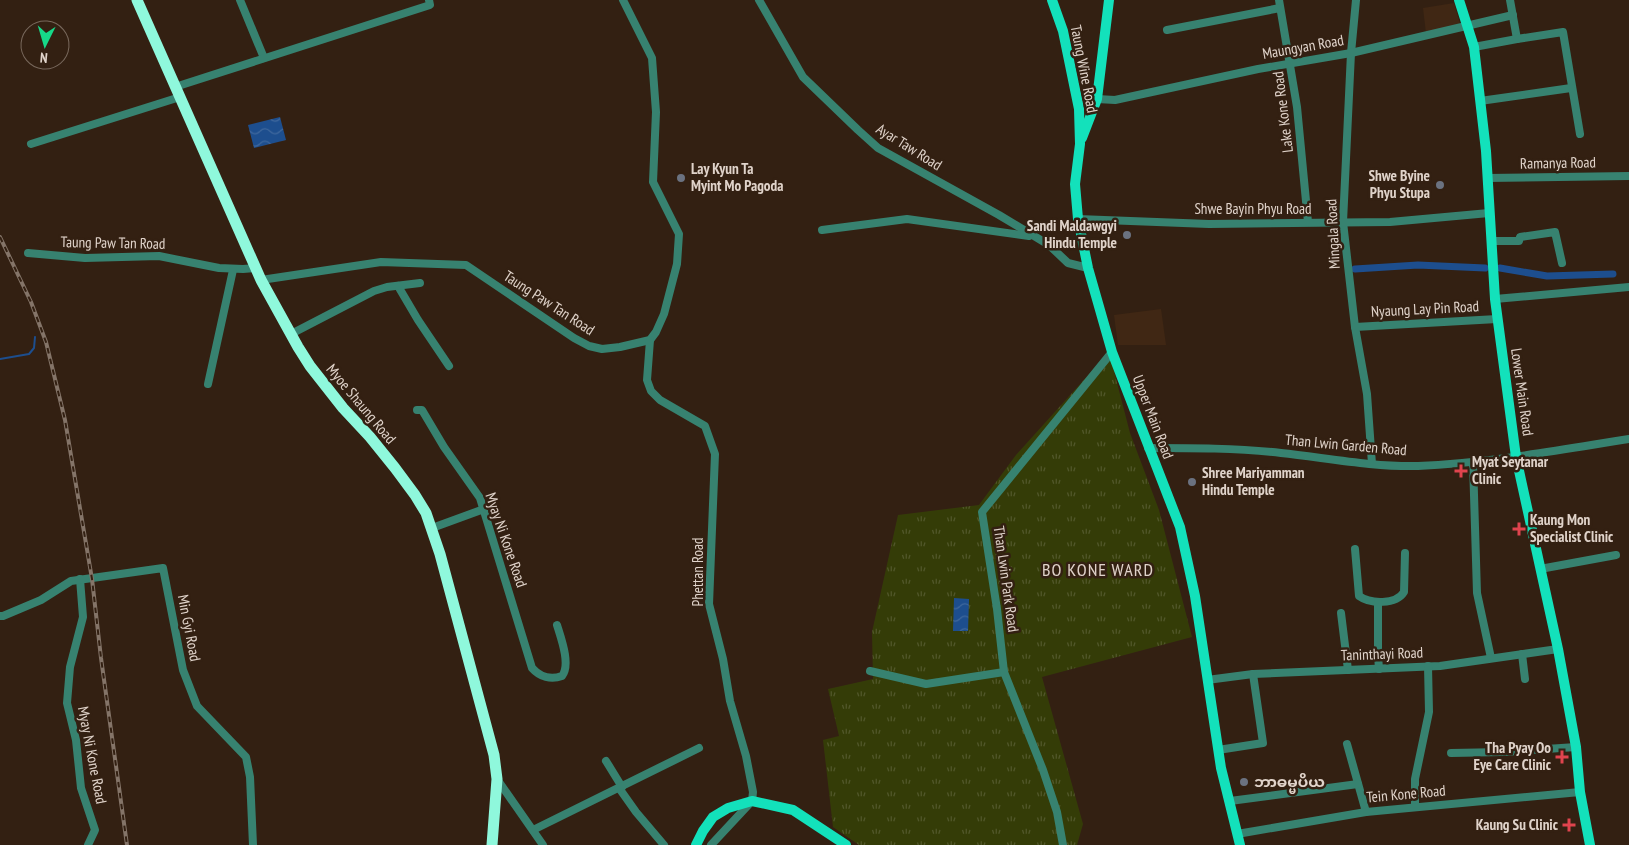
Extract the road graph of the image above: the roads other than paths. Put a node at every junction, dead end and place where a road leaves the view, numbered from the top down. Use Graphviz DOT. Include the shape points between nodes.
graph roads {
  1 [pos="137,0"];
  2 [pos="240,0"];
  3 [pos="429,0"];
  4 [pos="623,0"];
  5 [pos="759,0"];
  6 [pos="1052,0"];
  7 [pos="1109,0"];
  8 [pos="1356,0"];
  9 [pos="1460,0"];
  10 [pos="1510,0"];
  11 [pos="1280,4"];
  12 [pos="1513,15"];
  13 [pos="1468,26"];
  14 [pos="1167,30"];
  15 [pos="1517,39"];
  16 [pos="1474,48"];
  17 [pos="1351,53"];
  18 [pos="264,58"];
  19 [pos="1291,63"];
  20 [pos="1571,88"];
  21 [pos="177,92"];
  22 [pos="1096,98"];
  23 [pos="1480,101"];
  24 [pos="1580,134"];
  25 [pos="31,144"];
  26 [pos="1080,144"];
  27 [pos="1629,176"];
  28 [pos="1487,178"];
  29 [pos="1489,213"];
  30 [pos="1078,219"];
  31 [pos="1308,222"];
  32 [pos="1343,222"];
  33 [pos="822,230"];
  34 [pos="1031,236"];
  35 [pos="1491,240"];
  36 [pos="28,253"];
  37 [pos="1562,263"];
  38 [pos="256,268"];
  39 [pos="1088,268"];
  40 [pos="233,270"];
  41 [pos="261,280"];
  42 [pos="420,283"];
  43 [pos="398,286"];
  44 [pos="1629,287"];
  45 [pos="1495,299"];
  46 [pos="1497,319"];
  47 [pos="1355,327"];
  48 [pos="291,334"];
  49 [pos="650,340"];
  50 [pos="1112,352"];
  51 [pos="449,366"];
  52 [pos="208,384"];
  53 [pos="417,410"];
  54 [pos="1629,439"];
  55 [pos="1148,448"];
  56 [pos="1516,457"];
  57 [pos="1473,462"];
  58 [pos="1372,464"];
  59 [pos="484,508"];
  60 [pos="432,528"];
  61 [pos="1355,549"];
  62 [pos="1405,554"];
  63 [pos="1616,555"];
  64 [pos="1540,569"];
  65 [pos="80,579"];
  66 [pos="1378,602"];
  67 [pos="1340,614"];
  68 [pos="0,616"];
  69 [pos="557,625"];
  70 [pos="1558,649"];
  71 [pos="1522,654"];
  72 [pos="1490,658"];
  73 [pos="1428,666"];
  74 [pos="1379,669"];
  75 [pos="1348,670"];
  76 [pos="870,671"];
  77 [pos="1004,672"];
  78 [pos="1253,674"];
  79 [pos="1525,679"];
  80 [pos="1207,680"];
  81 [pos="1348,744"];
  82 [pos="1576,747"];
  83 [pos="699,748"];
  84 [pos="1218,750"];
  85 [pos="1451,753"];
  86 [pos="606,761"];
  87 [pos="497,779"];
  88 [pos="1358,784"];
  89 [pos="621,787"];
  90 [pos="1580,792"];
  91 [pos="752,801"];
  92 [pos="1230,801"];
  93 [pos="1415,807"];
  94 [pos="1366,812"];
  95 [pos="533,830"];
  96 [pos="1237,834"];
  97 [pos="88,845"];
  98 [pos="253,845"];
  99 [pos="492,845"];
  100 [pos="543,845"];
  101 [pos="664,845"];
  102 [pos="696,845"];
  103 [pos="711,845"];
  104 [pos="846,845"];
  105 [pos="1063,845"];
  106 [pos="1240,845"];
  107 [pos="1590,845"];
  1 -- 21 [label="highway, Myoe Shaung Road"];
  2 -- 18 [label="street"];
  3 -- 18 [label="street" via="430,5"];
  4 -- 49 [label="street" via="652,58 656,112 653,182 679,234 677,264 664,314"];
  5 -- 34 [label="street, Ayar Taw Road" via="803,77 878,148"];
  6 -- 26 [label="main road, Taung Wine Road" via="1063,31 1079,109"];
  7 -- 22 [label="main road, Upper Main Road"];
  8 -- 17 [label="street, Mingala Road"];
  9 -- 13 [label="main road, Lower Main Road"];
  10 -- 12 [label="street"];
  11 -- 14 [label="street"];
  11 -- 19 [label="street, Lake Kone Road"];
  12 -- 13 [label="street, Maungyan Road"];
  12 -- 15 [label="street"];
  13 -- 16 [label="main road, Lower Main Road"];
  13 -- 17 [label="street, Maungyan Road"];
  15 -- 16 [label="street"];
  15 -- 20 [label="street" via="1563,32"];
  16 -- 23 [label="main road, Lower Main Road"];
  17 -- 19 [label="street, Maungyan Road"];
  17 -- 32 [label="street, Mingala Road"];
  18 -- 21 [label="street"];
  19 -- 22 [label="street, Maungyan Road" via="1115,100"];
  19 -- 31 [label="street, Lake Kone Road"];
  20 -- 23 [label="street"];
  20 -- 24 [label="street"];
  21 -- 25 [label="street"];
  21 -- 38 [label="highway, Myoe Shaung Road"];
  22 -- 26 [label="main road, Upper Main Road"];
  23 -- 28 [label="main road, Lower Main Road"];
  26 -- 30 [label="main road, Upper Main Road" via="1075,184"];
  27 -- 28 [label="street, Ramanya Road"];
  28 -- 29 [label="main road, Lower Main Road"];
  29 -- 32 [label="street, Shwe Bayin Phyu Road" via="1390,222"];
  29 -- 35 [label="main road, Lower Main Road"];
  30 -- 31 [label="street, Shwe Bayin Phyu Road" via="1209,224"];
  30 -- 39 [label="main road, Upper Main Road"];
  31 -- 32 [label="street, Shwe Bayin Phyu Road"];
  32 -- 47 [label="street, Mingala Road"];
  33 -- 34 [label="street" via="907,219"];
  34 -- 39 [label="street, Ayar Taw Road" via="1049,245 1068,263"];
  35 -- 37 [label="street" via="1518,241 1520,237 1555,232"];
  35 -- 45 [label="main road, Lower Main Road"];
  36 -- 40 [label="street, Taung Paw Tan Road" via="84,258 159,256"];
  38 -- 40 [label="street, Taung Paw Tan Road"];
  38 -- 41 [label="highway, Myoe Shaung Road"];
  39 -- 50 [label="main road, Upper Main Road"];
  40 -- 52 [label="street"];
  41 -- 48 [label="highway, Myoe Shaung Road"];
  41 -- 49 [label="street, Taung Paw Tan Road" via="381,262 466,265 574,338 596,349"];
  42 -- 43 [label="street"];
  43 -- 48 [label="street" via="374,291"];
  43 -- 51 [label="street"];
  44 -- 45 [label="street, Nyaung Lay Pin Road"];
  45 -- 46 [label="main road, Lower Main Road"];
  46 -- 47 [label="street, Nyaung Lay Pin Road"];
  46 -- 56 [label="main road, Lower Main Road"];
  47 -- 58 [label="street, Mingala Road" via="1367,394"];
  48 -- 60 [label="highway, Myoe Shaung Road" via="310,366 415,495"];
  49 -- 91 [label="street, Phettan Road" via="647,380 650,392 705,426 715,454 709,604 730,701 746,756"];
  50 -- 55 [label="main road, Upper Main Road"];
  50 -- 77 [label="street, Than Lwin Park Road" via="982,512"];
  53 -- 59 [label="street, Myay Ni Kone Road" via="422,410"];
  54 -- 56 [label="street, Than Lwin Garden Road"];
  55 -- 58 [label="street, Than Lwin Garden Road" via="1213,448"];
  55 -- 80 [label="main road, Upper Main Road" via="1180,527 1195,596"];
  56 -- 57 [label="street, Than Lwin Garden Road"];
  56 -- 64 [label="main road, Lower Main Road"];
  57 -- 58 [label="street, Than Lwin Garden Road" via="1417,466"];
  57 -- 72 [label="street" via="1477,593"];
  59 -- 60 [label="street"];
  59 -- 69 [label="street" via="532,668 552,678 562,676 566,670"];
  60 -- 87 [label="highway, Myoe Shaung Road" via="473,672"];
  61 -- 66 [label="street" via="1359,596"];
  62 -- 66 [label="street" via="1404,592 1401,597"];
  63 -- 64 [label="street"];
  64 -- 70 [label="main road, Lower Main Road"];
  65 -- 68 [label="street, Min Gyi Road" via="71,581 41,600"];
  65 -- 97 [label="street, Myay Ni Kone Road" via="83,617 70,667 67,703 82,788 95,830"];
  65 -- 98 [label="street, Min Gyi Road" via="163,568 183,670 197,706 246,757"];
  66 -- 74 [label="street"];
  67 -- 75 [label="street"];
  70 -- 71 [label="street, Taninthayi Road"];
  70 -- 82 [label="main road, Lower Main Road"];
  71 -- 72 [label="street, Taninthayi Road"];
  71 -- 79 [label="street"];
  72 -- 73 [label="street, Taninthayi Road"];
  73 -- 74 [label="street, Taninthayi Road"];
  73 -- 93 [label="street" via="1429,712 1415,779"];
  74 -- 75 [label="street, Taninthayi Road"];
  75 -- 78 [label="street, Taninthayi Road"];
  76 -- 77 [label="street" via="926,684"];
  77 -- 105 [label="street, Than Lwin Park Road" via="1043,770 1057,812"];
  78 -- 80 [label="street, Taninthayi Road"];
  78 -- 84 [label="street" via="1263,743"];
  80 -- 84 [label="main road, Upper Main Road"];
  81 -- 88 [label="street"];
  82 -- 85 [label="street"];
  82 -- 90 [label="main road, Lower Main Road"];
  83 -- 89 [label="street"];
  84 -- 92 [label="main road, Upper Main Road"];
  86 -- 89 [label="street"];
  87 -- 95 [label="street"];
  87 -- 99 [label="highway, Myoe Shaung Road"];
  88 -- 92 [label="street"];
  88 -- 94 [label="street"];
  89 -- 95 [label="street"];
  89 -- 101 [label="street" via="636,812"];
  90 -- 93 [label="street, Tein Kone Road"];
  90 -- 107 [label="main road, Lower Main Road"];
  91 -- 102 [label="main road" via="728,808 713,818"];
  91 -- 103 [label="street"];
  91 -- 104 [label="main road" via="793,810"];
  92 -- 96 [label="main road, Upper Main Road"];
  93 -- 94 [label="street, Tein Kone Road"];
  94 -- 96 [label="street, Tein Kone Road"];
  95 -- 100 [label="street"];
  96 -- 106 [label="main road, Upper Main Road"];
}
